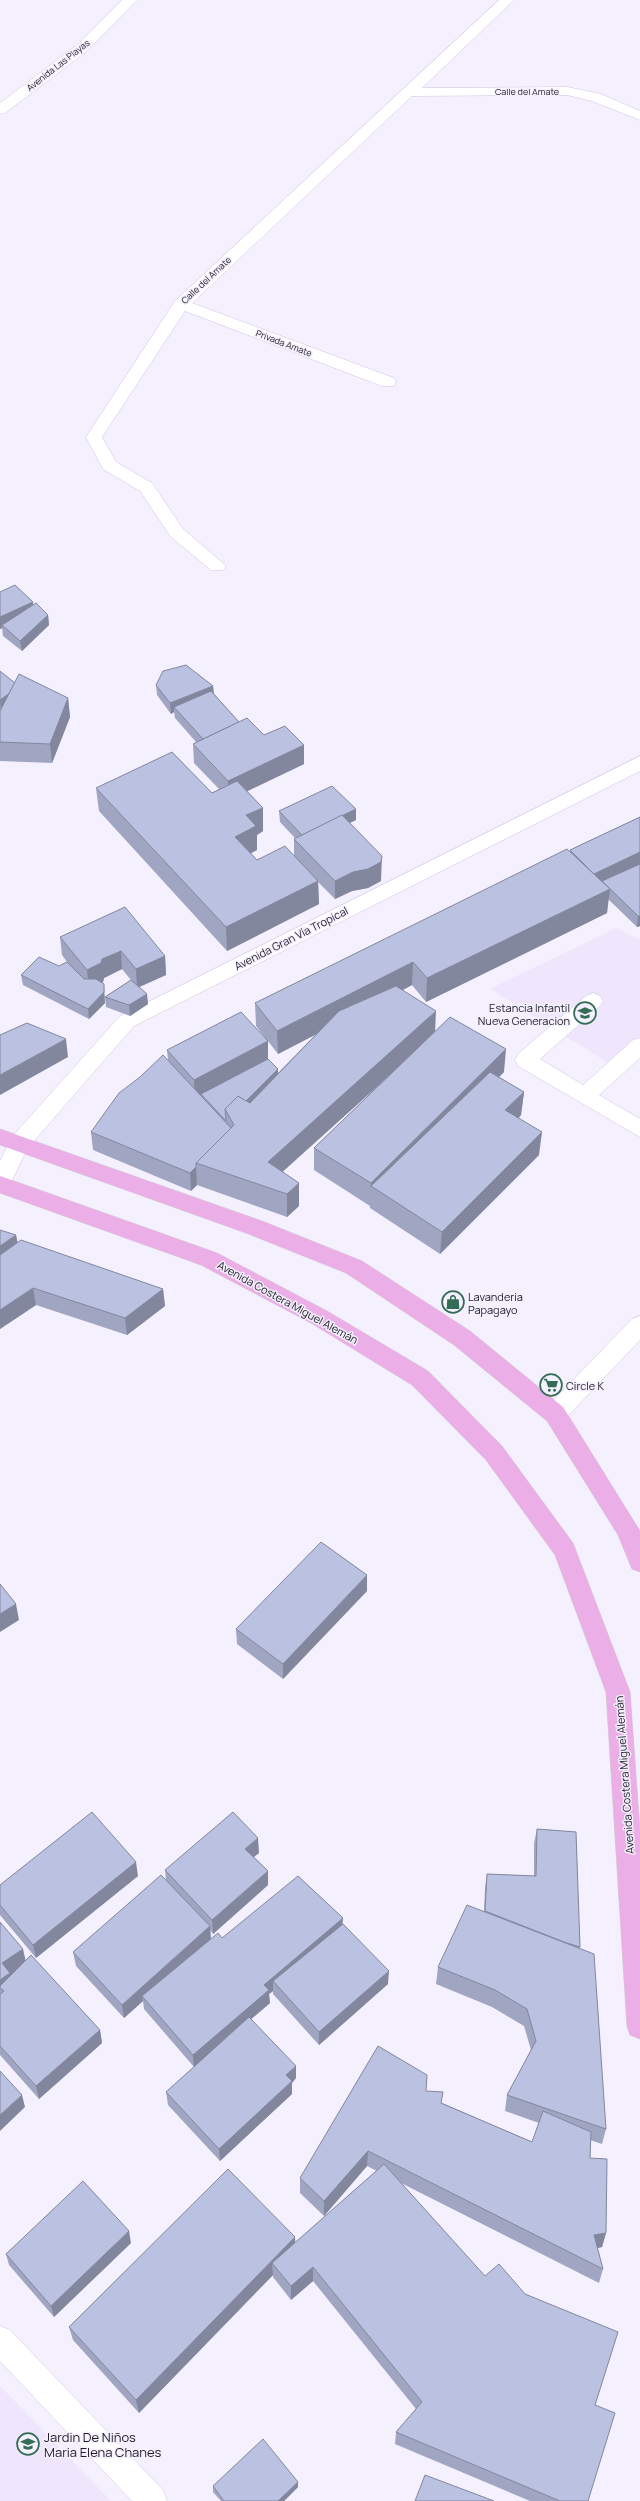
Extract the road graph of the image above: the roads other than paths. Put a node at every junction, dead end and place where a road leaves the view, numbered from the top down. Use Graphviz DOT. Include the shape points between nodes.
graph roads {
  1 [pos="130,0"];
  2 [pos="507,0"];
  3 [pos="409,92"];
  4 [pos="0,110"];
  5 [pos="640,116"];
  6 [pos="181,304"];
  7 [pos="388,382"];
  8 [pos="217,566"];
  9 [pos="640,763"];
  10 [pos="593,1001"];
  11 [pos="640,1046"];
  12 [pos="584,1096"];
  13 [pos="640,1129"];
  14 [pos="9,1141"];
  15 [pos="0,1183"];
  16 [pos="640,1325"];
  17 [pos="555,1414"];
  18 [pos="640,1562"];
  19 [pos="640,2026"];
  20 [pos="0,2340"];
  21 [pos="152,2501"];
  1 -- 4 [label="street, Avenida Las Playas" via="82,48"];
  2 -- 3 [label="street, Calle del Amate"];
  3 -- 5 [label="street, Calle del Amate" via="567,91 596,97"];
  3 -- 6 [label="street, Calle del Amate"];
  6 -- 7 [label="street, Privada Amate"];
  6 -- 8 [label="street, Calle del Amate" via="94,437 109,465 146,487 177,533"];
  9 -- 14 [label="street, Avenida Gran Vía Tropical" via="127,1021"];
  10 -- 12 [label="street" via="525,1060"];
  11 -- 12 [label="street"];
  12 -- 13 [label="street"];
  14 -- 15 [label="street, Avenida Gran Vía Tropical"];
  14 -- 17 [label="main road" via="254,1227 354,1267 462,1338"];
  15 -- 19 [label="main road, Avenida Costera Miguel Alemán" via="209,1259 318,1316 420,1378 494,1453 565,1550 618,1692"];
  16 -- 17 [label="street"];
  17 -- 18 [label="main road" via="628,1531"];
  20 -- 21 [label="street"];
}
